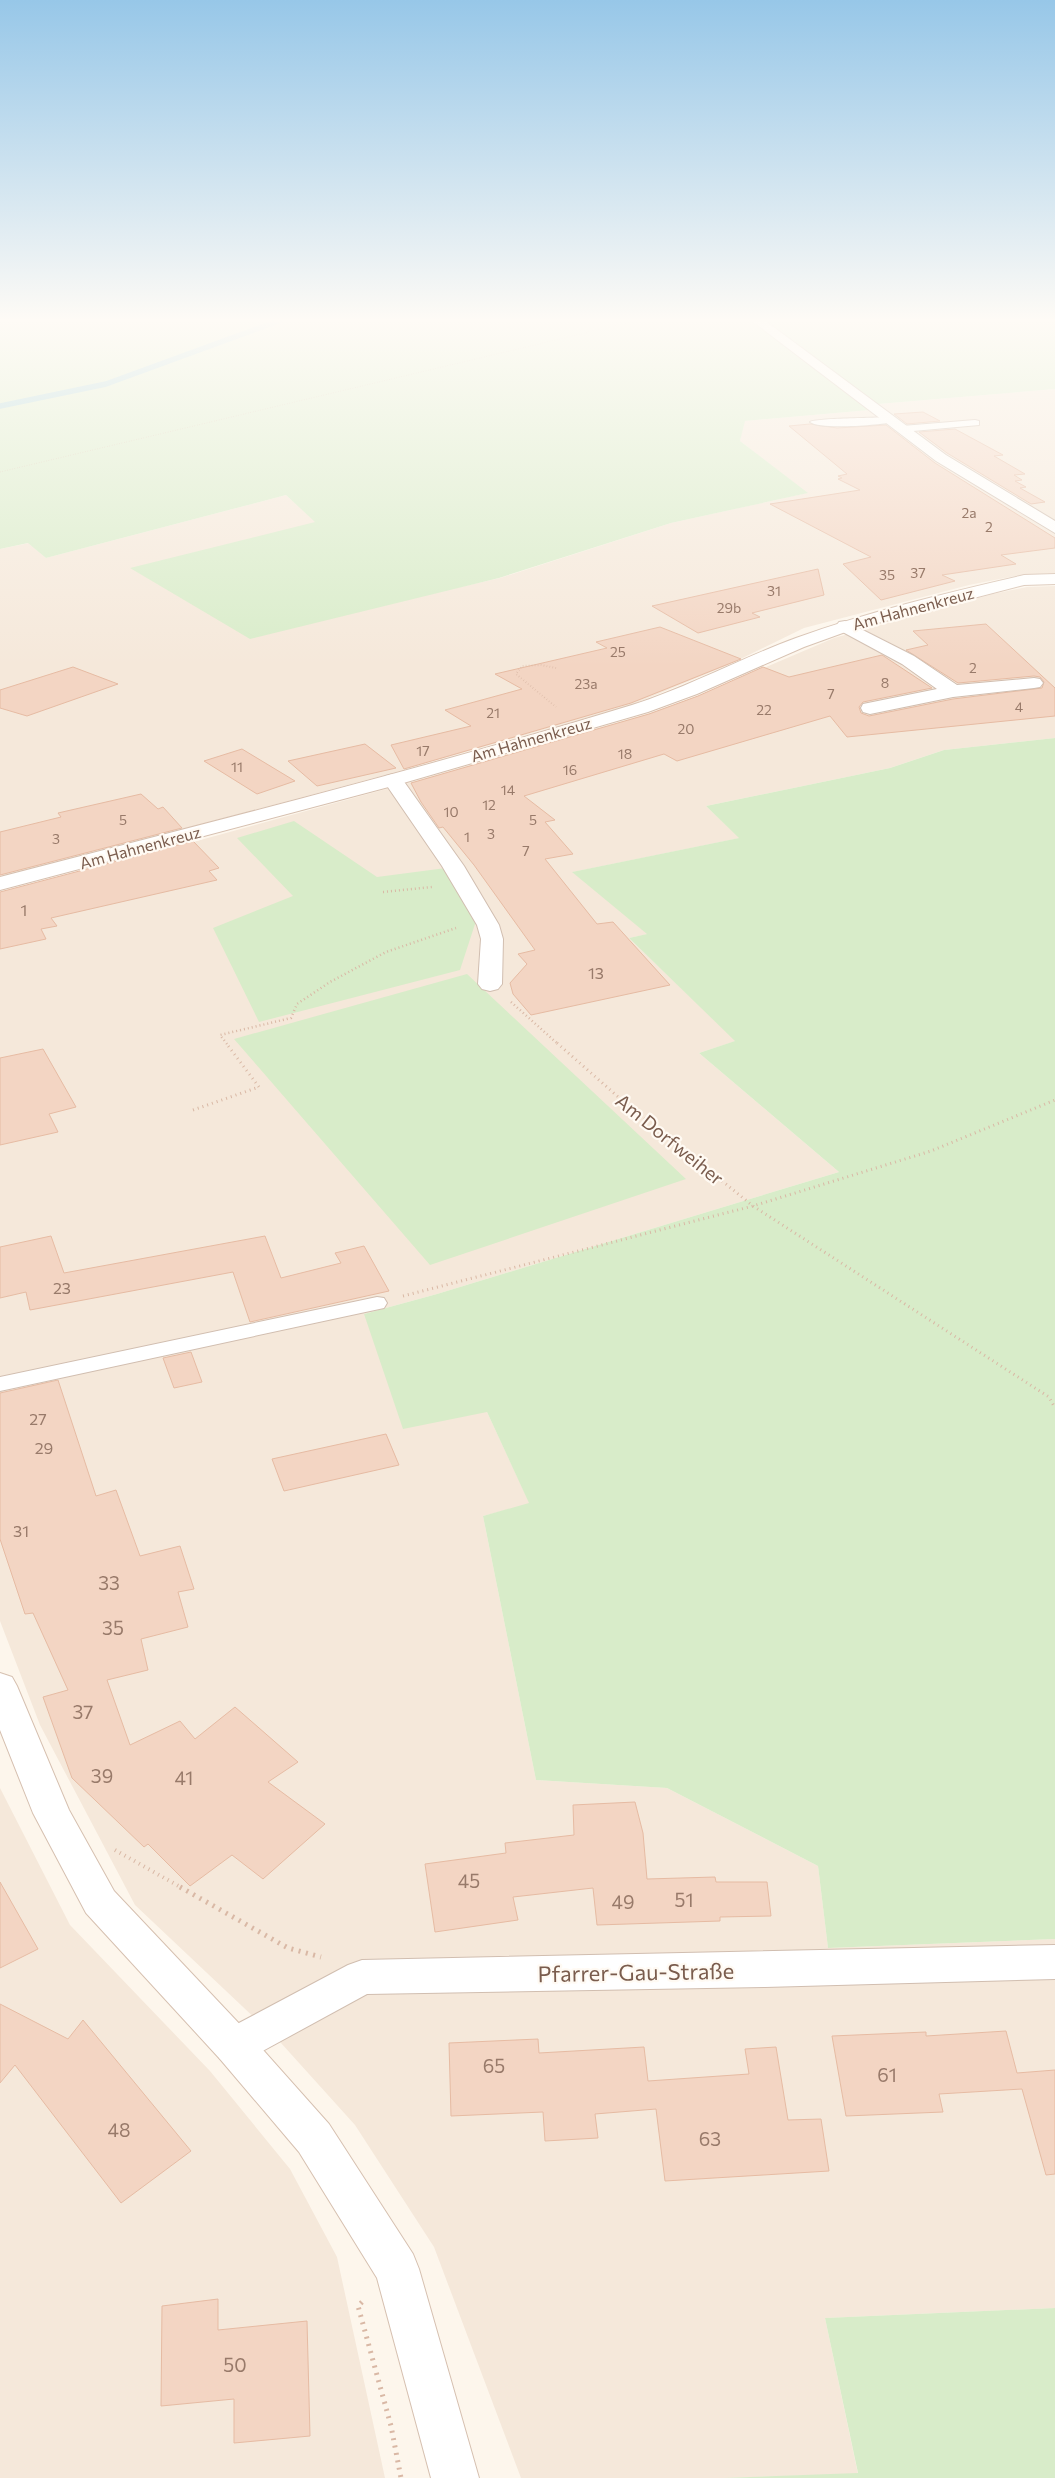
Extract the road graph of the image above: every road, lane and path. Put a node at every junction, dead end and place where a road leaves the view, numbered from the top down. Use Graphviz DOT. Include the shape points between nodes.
graph roads {
  1 [pos="148,436"];
  2 [pos="911,436"];
  3 [pos="0,472"];
  4 [pos="1055,528"];
  5 [pos="1055,579"];
  6 [pos="845,626"];
  7 [pos="556,668"];
  8 [pos="1034,683"];
  9 [pos="953,691"];
  10 [pos="870,708"];
  11 [pos="584,724"];
  12 [pos="393,780"];
  13 [pos="0,884"];
  14 [pos="437,886"];
  15 [pos="383,892"];
  16 [pos="458,927"];
  17 [pos="490,984"];
  18 [pos="1055,1100"];
  19 [pos="193,1110"];
  20 [pos="753,1206"];
  21 [pos="377,1303"];
  22 [pos="0,1384"];
  23 [pos="1055,1408"];
  24 [pos="0,1686"];
  25 [pos="108,1846"];
  26 [pos="323,1958"];
  27 [pos="1055,1962"];
  28 [pos="234,2046"];
  29 [pos="455,2478"];
  1 -- 3 [label="path"];
  2 -- 4 [label="street" via="941,458"];
  5 -- 6 [label="street, Am Hahnenkreuz" via="1024,580"];
  6 -- 9 [label="street" via="908,660"];
  6 -- 11 [label="street, Am Hahnenkreuz" via="692,690"];
  7 -- 11 [label="path" via="522,666 516,674 547,700"];
  8 -- 9 [label="street"];
  9 -- 10 [label="street"];
  11 -- 12 [label="street, Am Hahnenkreuz"];
  12 -- 13 [label="street, Am Hahnenkreuz"];
  12 -- 17 [label="street" via="453,866 488,925 492,939"];
  14 -- 15 [label="path"];
  16 -- 19 [label="path" via="386,952 330,982 297,1004 291,1018 220,1035 259,1087"];
  17 -- 20 [label="path, Am Dorfweiher" via="616,1095"];
  18 -- 20 [label="path" via="931,1151"];
  20 -- 21 [label="path"];
  20 -- 23 [label="path, Am Dorfweiher" via="1049,1397"];
  21 -- 22 [label="lane"];
  24 -- 28 [label="street" via="52,1813 100,1902"];
  25 -- 26 [label="path" via="288,1948"];
  27 -- 28 [label="street, Pfarrer-Gau-Straße" via="362,1977"];
  28 -- 29 [label="street" via="314,2138 397,2269"];
}
